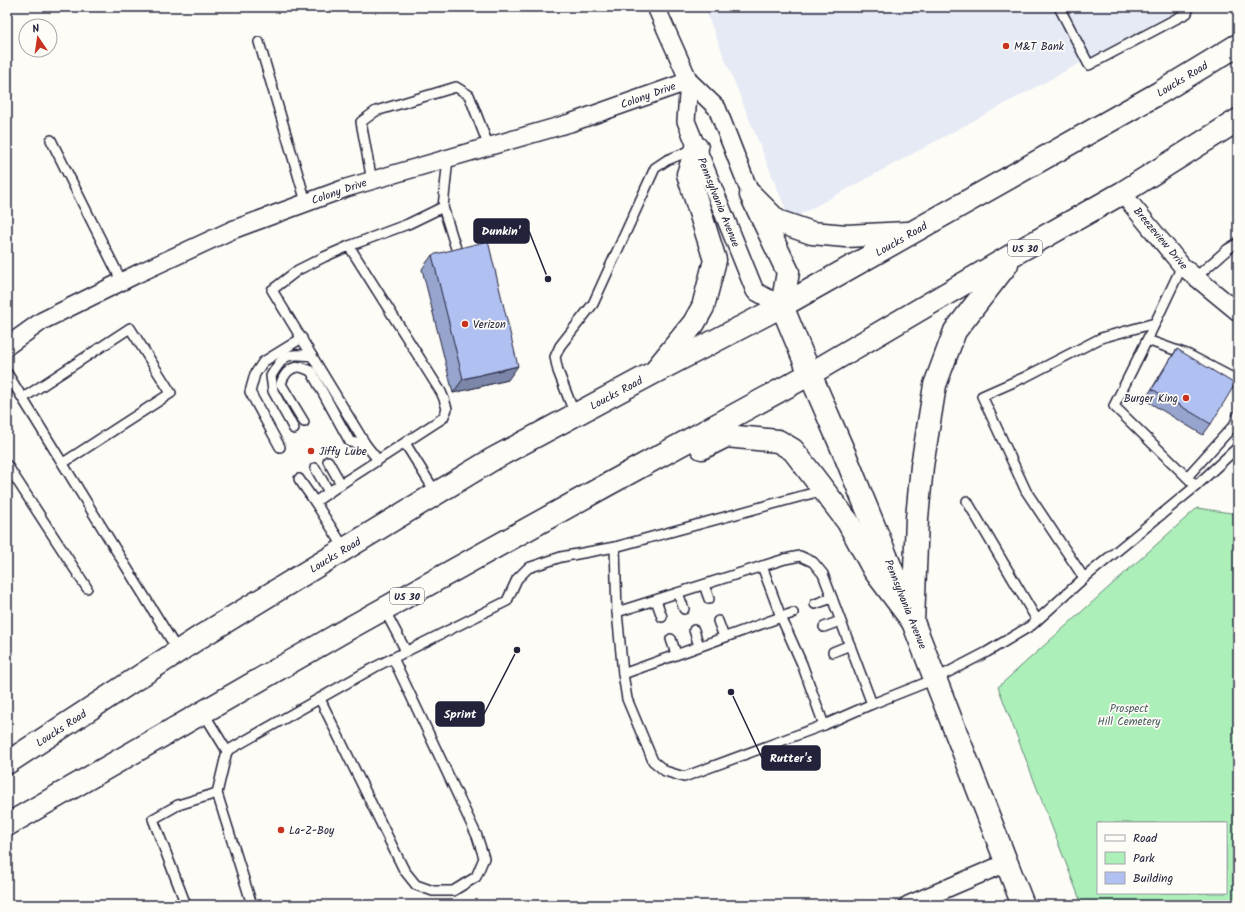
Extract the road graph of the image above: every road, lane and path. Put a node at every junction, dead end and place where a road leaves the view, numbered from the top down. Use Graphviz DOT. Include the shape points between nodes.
graph roads {
  1 [pos="656,7"];
  2 [pos="1059,7"];
  3 [pos="1189,7"];
  4 [pos="259,42"];
  5 [pos="1238,45"];
  6 [pos="689,81"];
  7 [pos="1238,120"];
  8 [pos="51,140"];
  9 [pos="489,147"];
  10 [pos="697,148"];
  11 [pos="448,158"];
  12 [pos="372,180"];
  13 [pos="1122,193"];
  14 [pos="751,195"];
  15 [pos="306,202"];
  16 [pos="444,207"];
  17 [pos="912,233"];
  18 [pos="1238,243"];
  19 [pos="349,246"];
  20 [pos="1014,254"];
  21 [pos="458,255"];
  22 [pos="1182,266"];
  23 [pos="1196,277"];
  24 [pos="122,282"];
  25 [pos="782,306"];
  26 [pos="1238,312"];
  27 [pos="1155,323"];
  28 [pos="302,338"];
  29 [pos="1147,340"];
  30 [pos="7,346"];
  31 [pos="312,356"];
  32 [pos="7,373"];
  33 [pos="653,373"];
  34 [pos="810,374"];
  35 [pos="1238,386"];
  36 [pos="23,398"];
  37 [pos="575,415"];
  38 [pos="1238,416"];
  39 [pos="304,422"];
  40 [pos="294,429"];
  41 [pos="405,443"];
  42 [pos="366,445"];
  43 [pos="280,447"];
  44 [pos="1238,448"];
  45 [pos="378,460"];
  46 [pos="328,461"];
  47 [pos="62,464"];
  48 [pos="7,465"];
  49 [pos="316,468"];
  50 [pos="1187,478"];
  51 [pos="298,479"];
  52 [pos="341,484"];
  53 [pos="1196,486"];
  54 [pos="603,487"];
  55 [pos="824,490"];
  56 [pos="330,492"];
  57 [pos="436,494"];
  58 [pos="967,501"];
  59 [pos="315,502"];
  60 [pos="616,547"];
  61 [pos="345,549"];
  62 [pos="762,566"];
  63 [pos="1084,578"];
  64 [pos="704,585"];
  65 [pos="87,588"];
  66 [pos="678,593"];
  67 [pos="832,598"];
  68 [pos="709,599"];
  69 [pos="656,600"];
  70 [pos="815,604"];
  71 [pos="384,609"];
  72 [pos="684,609"];
  73 [pos="617,612"];
  74 [pos="793,613"];
  75 [pos="662,617"];
  76 [pos="781,617"];
  77 [pos="1037,620"];
  78 [pos="718,621"];
  79 [pos="840,621"];
  80 [pos="913,622"];
  81 [pos="824,627"];
  82 [pos="694,630"];
  83 [pos="724,637"];
  84 [pos="671,639"];
  85 [pos="699,646"];
  86 [pos="850,646"];
  87 [pos="178,651"];
  88 [pos="406,651"];
  89 [pos="833,652"];
  90 [pos="676,654"];
  91 [pos="392,658"];
  92 [pos="623,674"];
  93 [pos="935,679"];
  94 [pos="320,698"];
  95 [pos="872,704"];
  96 [pos="203,712"];
  97 [pos="824,725"];
  98 [pos="227,751"];
  99 [pos="7,763"];
  100 [pos="217,793"];
  101 [pos="7,825"];
  102 [pos="1006,862"];
  103 [pos="186,905"];
  104 [pos="252,905"];
  105 [pos="908,905"];
  106 [pos="1023,905"];
  1 -- 6 [label="street, Pennsylvania Avenue"];
  2 -- 3 [label="lane" via="1089,65 1187,13"];
  4 -- 15 [label="lane"];
  5 -- 17 [label="main road, Loucks Road" via="1159,93"];
  6 -- 9 [label="street, Colony Drive" via="570,123"];
  6 -- 10 [label="street, Pennsylvania Avenue" via="686,121"];
  6 -- 14 [label="street, Pennsylvania Avenue" via="717,108"];
  7 -- 13 [label="main road, US 30"];
  8 -- 24 [label="lane"];
  9 -- 11 [label="street, Colony Drive"];
  9 -- 12 [label="lane" via="469,95 456,87 376,111 362,122"];
  10 -- 25 [label="street, Pennsylvania Avenue" via="755,291"];
  10 -- 33 [label="main road" via="688,174 715,260 703,307 694,323"];
  10 -- 37 [label="lane" via="667,160 655,168 593,304 560,346 555,357 558,371"];
  11 -- 12 [label="street, Colony Drive"];
  11 -- 16 [label="lane"];
  12 -- 15 [label="street, Colony Drive"];
  13 -- 20 [label="main road, US 30"];
  13 -- 22 [label="street, Breezeview Drive"];
  14 -- 17 [label="main road" via="777,221 812,232 846,236"];
  14 -- 25 [label="main road, Pennsylvania Avenue" via="788,272"];
  15 -- 24 [label="street, Colony Drive" via="232,230"];
  16 -- 19 [label="lane" via="408,224"];
  16 -- 21 [label="lane"];
  17 -- 25 [label="main road, Loucks Road"];
  18 -- 23 [label="lane"];
  19 -- 28 [label="lane" via="298,270 272,290"];
  19 -- 41 [label="lane" via="448,409 443,418"];
  20 -- 34 [label="main road, US 30"];
  20 -- 80 [label="main road" via="955,331 935,385 922,466 917,518"];
  22 -- 23 [label="street, Breezeview Drive"];
  22 -- 27 [label="lane"];
  23 -- 26 [label="street, Breezeview Drive"];
  24 -- 30 [label="street, Colony Drive" via="42,322"];
  25 -- 33 [label="main road, Loucks Road"];
  25 -- 34 [label="main road, Pennsylvania Avenue"];
  27 -- 29 [label="lane"];
  27 -- 63 [label="lane" via="1101,338 982,396 1026,491"];
  28 -- 31 [label="lane"];
  28 -- 43 [label="lane" via="263,362 255,374 250,392"];
  29 -- 35 [label="lane" via="1189,355 1231,377"];
  29 -- 50 [label="lane" via="1114,406"];
  31 -- 40 [label="lane" via="294,354 287,357 281,360 270,376 273,391"];
  31 -- 42 [label="lane"];
  32 -- 36 [label="lane"];
  33 -- 37 [label="main road, Loucks Road"];
  34 -- 54 [label="main road, US 30"];
  34 -- 80 [label="main road, Pennsylvania Avenue"];
  36 -- 47 [label="lane"];
  36 -- 47 [label="lane" via="130,328 171,393"];
  37 -- 57 [label="main road, Loucks Road" via="493,459"];
  38 -- 50 [label="lane" via="1235,424"];
  39 -- 42 [label="lane" via="281,384 283,376 299,367 311,371 350,442"];
  41 -- 45 [label="lane"];
  41 -- 57 [label="lane"];
  42 -- 45 [label="lane"];
  44 -- 53 [label="lane"];
  45 -- 52 [label="lane"];
  46 -- 52 [label="lane"];
  47 -- 87 [label="lane"];
  48 -- 65 [label="lane"];
  49 -- 56 [label="lane"];
  50 -- 53 [label="lane"];
  51 -- 59 [label="lane"];
  52 -- 56 [label="lane"];
  53 -- 63 [label="lane"];
  54 -- 55 [label="main road" via="658,471 726,436 778,441 793,450"];
  54 -- 71 [label="main road, US 30"];
  55 -- 60 [label="lane"];
  55 -- 80 [label="main road" via="848,522 874,570"];
  56 -- 59 [label="lane"];
  57 -- 61 [label="main road, Loucks Road"];
  58 -- 77 [label="lane"];
  59 -- 61 [label="lane"];
  60 -- 73 [label="lane"];
  60 -- 88 [label="lane" via="560,557 528,568 517,579 506,601"];
  61 -- 87 [label="main road, Loucks Road"];
  62 -- 64 [label="lane"];
  62 -- 67 [label="lane" via="800,556 813,562 823,574"];
  62 -- 76 [label="lane"];
  63 -- 77 [label="lane"];
  64 -- 66 [label="lane"];
  64 -- 68 [label="lane"];
  66 -- 69 [label="lane"];
  66 -- 72 [label="lane"];
  67 -- 70 [label="lane"];
  67 -- 79 [label="lane"];
  69 -- 73 [label="lane"];
  69 -- 75 [label="lane"];
  71 -- 88 [label="lane"];
  71 -- 96 [label="main road, US 30"];
  73 -- 92 [label="lane"];
  74 -- 76 [label="lane"];
  76 -- 83 [label="lane"];
  76 -- 97 [label="lane" via="796,637"];
  77 -- 93 [label="lane" via="987,652"];
  78 -- 83 [label="lane"];
  79 -- 81 [label="lane"];
  79 -- 86 [label="lane"];
  80 -- 93 [label="main road, Pennsylvania Avenue"];
  82 -- 85 [label="lane"];
  83 -- 85 [label="lane"];
  84 -- 90 [label="lane"];
  85 -- 90 [label="lane"];
  86 -- 89 [label="lane"];
  86 -- 95 [label="lane"];
  87 -- 99 [label="main road, Loucks Road"];
  88 -- 91 [label="lane"];
  90 -- 92 [label="lane"];
  91 -- 94 [label="lane"];
  91 -- 94 [label="lane" via="477,836 484,858 476,877 453,891 433,892 416,885 404,870"];
  92 -- 97 [label="lane" via="627,699 653,761 665,771 684,778"];
  93 -- 95 [label="lane"];
  93 -- 102 [label="main road, Pennsylvania Avenue"];
  94 -- 98 [label="lane"];
  95 -- 97 [label="lane"];
  96 -- 98 [label="lane"];
  96 -- 101 [label="main road, US 30"];
  98 -- 100 [label="lane"];
  100 -- 103 [label="lane" via="178,805 153,819"];
  100 -- 104 [label="lane"];
  102 -- 105 [label="street"];
  102 -- 106 [label="main road, Pennsylvania Avenue"];
}
